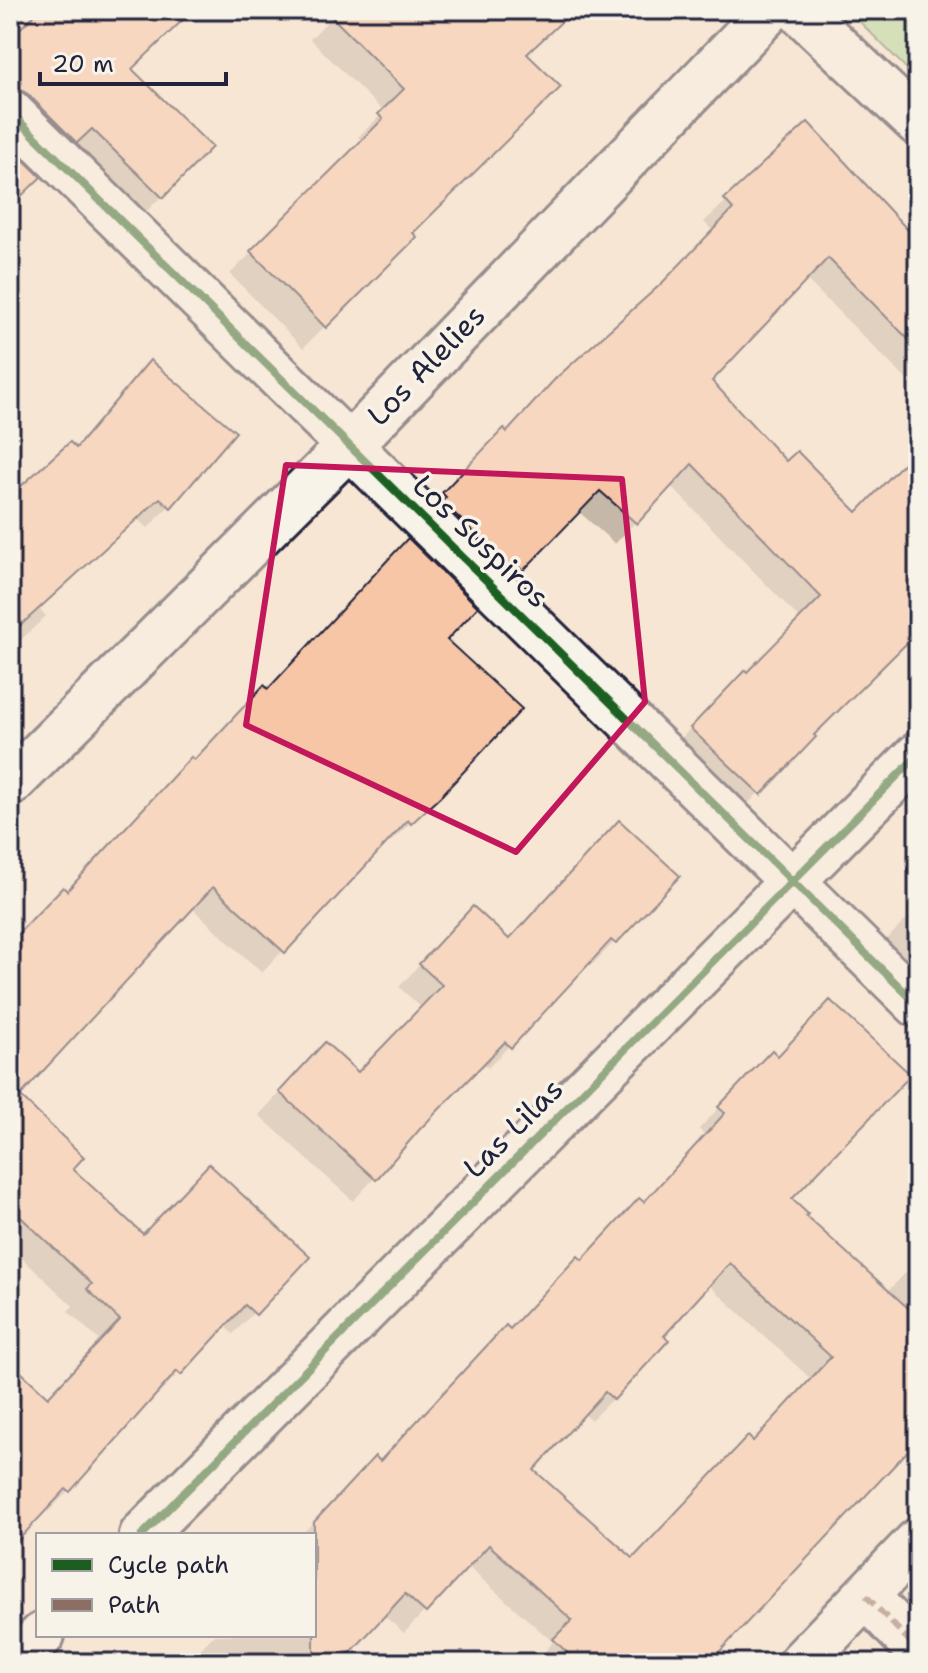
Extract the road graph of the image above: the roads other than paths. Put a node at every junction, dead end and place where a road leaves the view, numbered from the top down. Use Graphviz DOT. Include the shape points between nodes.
graph roads {
  1 [pos="770,10"];
  2 [pos="798,10"];
  3 [pos="10,112"];
  4 [pos="918,123"];
  5 [pos="349,446"];
  6 [pos="918,755"];
  7 [pos="10,784"];
  8 [pos="792,881"];
  9 [pos="918,1005"];
  10 [pos="144,1533"];
  11 [pos="918,1541"];
  12 [pos="866,1596"];
  13 [pos="40,1637"];
  14 [pos="918,1650"];
  15 [pos="14,1663"];
  16 [pos="801,1663"];
  1 -- 5 [label="street, Los Alelies"];
  2 -- 4 [label="street"];
  3 -- 5 [label="street, Los Suspiros"];
  5 -- 7 [label="street, Los Alelies"];
  5 -- 8 [label="street, Los Suspiros"];
  6 -- 8 [label="street, Las Lilas"];
  8 -- 9 [label="street, Los Suspiros"];
  8 -- 10 [label="street, Las Lilas"];
  11 -- 12 [label="street"];
  12 -- 14 [label="street"];
  12 -- 16 [label="street"];
  13 -- 15 [label="street"];
}
